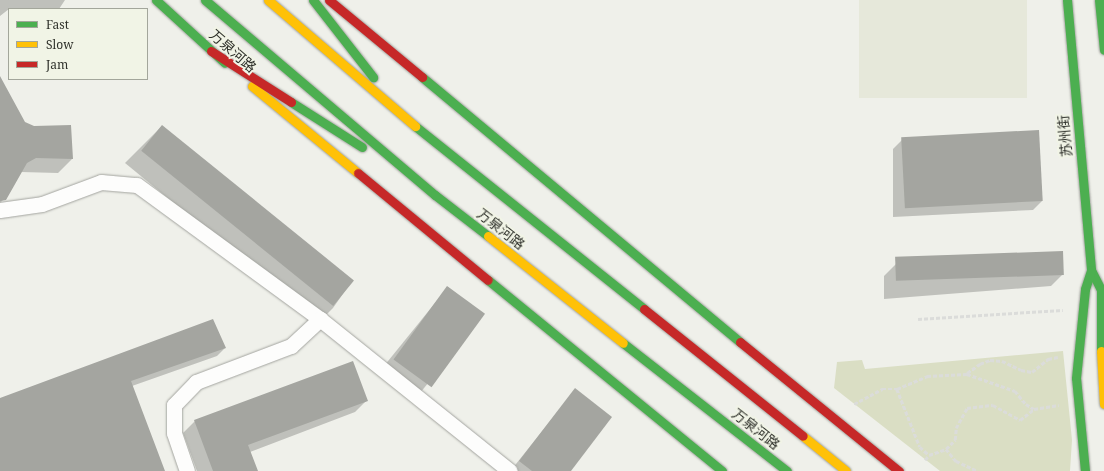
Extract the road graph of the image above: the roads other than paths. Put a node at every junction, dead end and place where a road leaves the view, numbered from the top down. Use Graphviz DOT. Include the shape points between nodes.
graph roads {
  1 [pos="156,0"];
  2 [pos="205,0"];
  3 [pos="268,0"];
  4 [pos="313,0"];
  5 [pos="329,0"];
  6 [pos="1067,0"];
  7 [pos="1099,0"];
  8 [pos="1104,50"];
  9 [pos="211,51"];
  10 [pos="401,115"];
  11 [pos="436,195"];
  12 [pos="0,210"];
  13 [pos="1092,270"];
  14 [pos="320,319"];
  15 [pos="1104,404"];
  16 [pos="187,471"];
  17 [pos="510,471"];
  18 [pos="722,471"];
  19 [pos="787,471"];
  20 [pos="846,471"];
  21 [pos="899,471"];
  22 [pos="1085,471"];
  1 -- 9 [label="main road, 万泉河路"];
  2 -- 11 [label="main road, 万泉河路"];
  3 -- 10 [label="main road, 万泉河路"];
  4 -- 10 [label="main road"];
  5 -- 21 [label="main road" via="836,422"];
  6 -- 13 [label="main road, 苏州街"];
  7 -- 8 [label="main road"];
  9 -- 11 [label="main road"];
  9 -- 18 [label="main road, 万泉河路"];
  10 -- 20 [label="main road, 万泉河路"];
  11 -- 19 [label="main road, 万泉河路"];
  12 -- 14 [label="street" via="42,204 101,182 137,185"];
  13 -- 15 [label="main road, 苏州街" via="1101,290 1101,368"];
  13 -- 22 [label="main road, 苏州街" via="1085,289 1076,378"];
  14 -- 16 [label="street" via="291,346 196,382 174,405 174,433"];
  14 -- 17 [label="street"];
}
